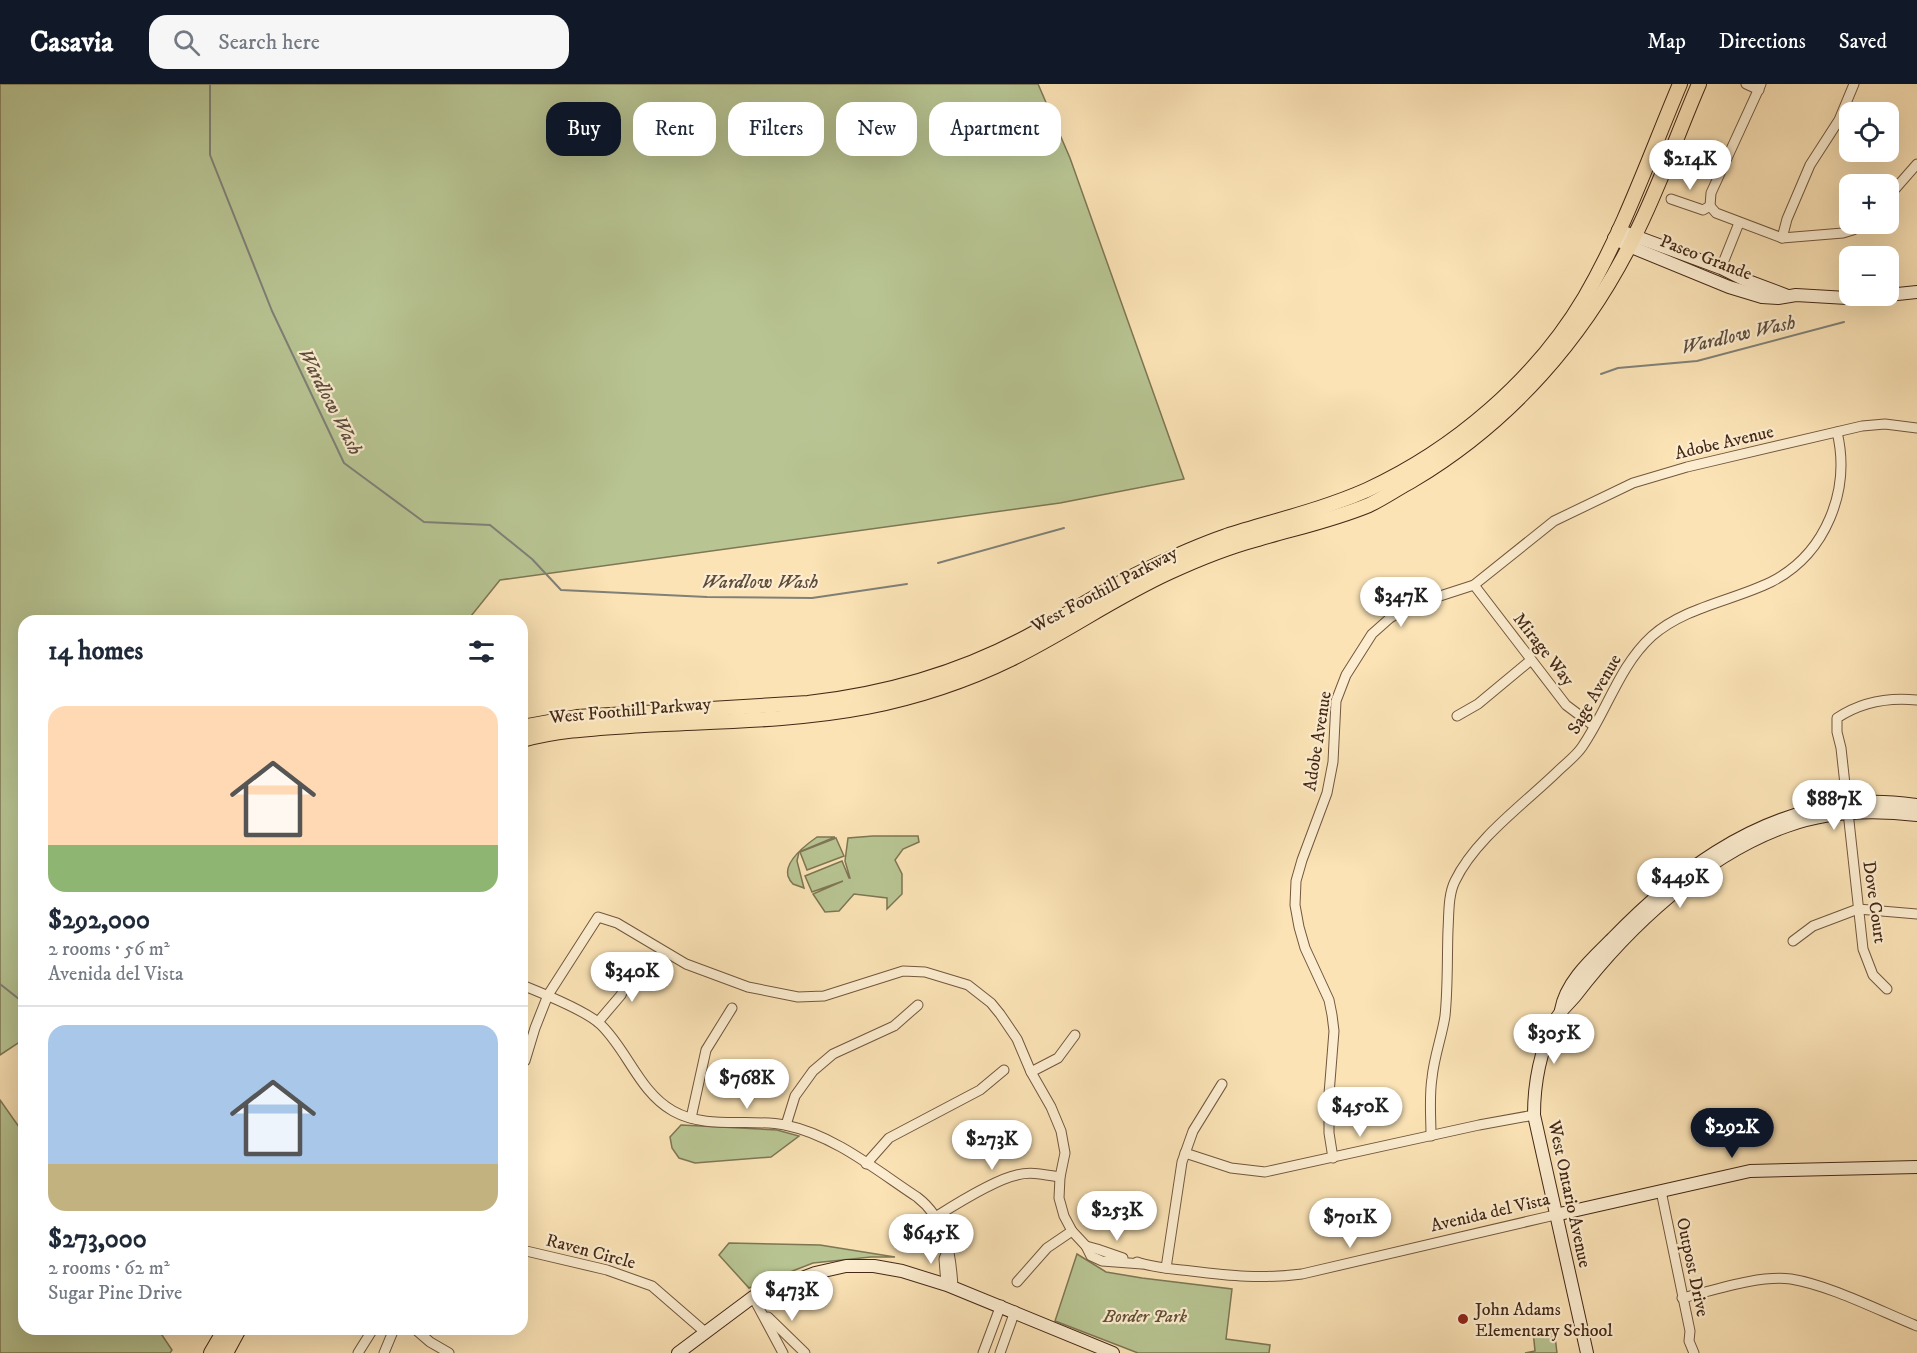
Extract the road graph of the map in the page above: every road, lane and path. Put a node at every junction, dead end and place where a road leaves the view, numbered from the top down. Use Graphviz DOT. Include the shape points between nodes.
graph roads {
  1 [pos="1680,84"];
  2 [pos="1699,84"];
  3 [pos="1746,84"];
  4 [pos="1854,84"];
  5 [pos="1760,87"];
  6 [pos="1917,164"];
  7 [pos="1899,184"];
  8 [pos="1671,199"];
  9 [pos="1710,206"];
  10 [pos="1739,223"];
  11 [pos="1839,233"];
  12 [pos="1616,234"];
  13 [pos="1782,238"];
  14 [pos="1632,241"];
  15 [pos="1721,268"];
  16 [pos="1917,292"];
  17 [pos="1899,294"];
  18 [pos="1788,296"];
  19 [pos="1839,298"];
  20 [pos="1917,428"];
  21 [pos="1837,432"];
  22 [pos="1474,585"];
  23 [pos="1531,660"];
  24 [pos="1917,700"];
  25 [pos="1456,716"];
  26 [pos="528,726"];
  27 [pos="1594,726"];
  28 [pos="528,739"];
  29 [pos="1917,805"];
  30 [pos="1848,809"];
  31 [pos="1917,814"];
  32 [pos="1858,909"];
  33 [pos="1917,914"];
  34 [pos="1793,940"];
  35 [pos="635,964"];
  36 [pos="528,987"];
  37 [pos="1887,989"];
  38 [pos="548,995"];
  39 [pos="918,1005"];
  40 [pos="732,1008"];
  41 [pos="598,1022"];
  42 [pos="1075,1035"];
  43 [pos="528,1050"];
  44 [pos="1004,1070"];
  45 [pos="1031,1072"];
  46 [pos="1222,1084"];
  47 [pos="1534,1116"];
  48 [pos="691,1118"];
  49 [pos="786,1125"];
  50 [pos="1431,1136"];
  51 [pos="1185,1153"];
  52 [pos="1333,1158"];
  53 [pos="866,1164"];
  54 [pos="1917,1167"];
  55 [pos="1060,1177"];
  56 [pos="1661,1191"];
  57 [pos="1555,1215"];
  58 [pos="937,1216"];
  59 [pos="1071,1231"];
  60 [pos="528,1251"];
  61 [pos="1166,1268"];
  62 [pos="1017,1282"];
  63 [pos="950,1285"];
  64 [pos="753,1297"];
  65 [pos="1682,1298"];
  66 [pos="1001,1305"];
  67 [pos="761,1310"];
  68 [pos="1015,1311"];
  69 [pos="1917,1326"];
  70 [pos="705,1332"];
  71 [pos="222,1335"];
  72 [pos="236,1335"];
  73 [pos="369,1335"];
  74 [pos="392,1335"];
  75 [pos="422,1335"];
  76 [pos="1693,1351"];
  77 [pos="211,1353"];
  78 [pos="226,1353"];
  79 [pos="358,1353"];
  80 [pos="384,1353"];
  81 [pos="449,1353"];
  82 [pos="678,1353"];
  83 [pos="783,1353"];
  84 [pos="805,1353"];
  85 [pos="983,1353"];
  86 [pos="1000,1353"];
  87 [pos="1113,1353"];
  88 [pos="1587,1353"];
  1 -- 12 [label="main road, West Foothill Parkway"];
  2 -- 14 [label="main road, West Foothill Parkway"];
  3 -- 5 [label="street"];
  4 -- 13 [label="street" via="1839,120 1810,165"];
  5 -- 9 [label="street" via="1712,193"];
  6 -- 7 [label="street"];
  8 -- 9 [label="street" via="1703,210"];
  9 -- 10 [label="street" via="1716,213"];
  10 -- 13 [label="street"];
  10 -- 15 [label="street"];
  11 -- 13 [label="street"];
  12 -- 14 [label="main road, Paseo Grande"];
  12 -- 26 [label="main road, West Foothill Parkway" via="1585,296 1545,352 1484,414 1448,443 1366,490 1159,563 1000,650 916,682 808,703 577,717"];
  14 -- 15 [label="main road, Paseo Grande"];
  14 -- 18 [label="main road, Paseo Grande" via="1746,292 1762,297"];
  14 -- 28 [label="main road, West Foothill Parkway" via="1592,311 1527,391 1467,444 1370,504 1173,570 1014,658 899,700 811,715 568,731"];
  15 -- 18 [label="main road, Paseo Grande"];
  16 -- 17 [label="main road"];
  18 -- 19 [label="main road, Paseo Grande"];
  20 -- 21 [label="street, Adobe Avenue" via="1885,424"];
  21 -- 22 [label="street, Adobe Avenue" via="1687,466 1632,483 1554,521"];
  21 -- 27 [label="street, Sage Avenue" via="1841,463 1838,496 1832,516 1812,549 1771,581 1681,616 1653,635 1628,666"];
  22 -- 23 [label="street, Mirage Way"];
  22 -- 52 [label="street, Adobe Avenue" via="1410,606 1390,618 1358,654 1336,701 1328,793 1302,860 1295,905 1305,948 1332,1015 1329,1133"];
  23 -- 25 [label="street" via="1478,704"];
  23 -- 27 [label="street, Mirage Way" via="1566,705"];
  24 -- 30 [label="street, Dove Court" via="1883,700 1852,708 1837,718"];
  27 -- 50 [label="street, Sage Avenue" via="1581,748 1474,852 1455,881 1449,907 1445,1016 1431,1078"];
  29 -- 30 [label="main road, West Ontario Avenue" via="1865,802"];
  30 -- 31 [label="main road, West Ontario Avenue"];
  30 -- 32 [label="street, Dove Court"];
  30 -- 47 [label="main road, West Ontario Avenue" via="1787,826 1750,843 1703,872 1648,915 1561,1010 1542,1052"];
  32 -- 33 [label="street"];
  32 -- 34 [label="street" via="1813,926"];
  32 -- 37 [label="street, Dove Court" via="1863,949 1873,975"];
  35 -- 41 [label="street" via="621,995"];
  36 -- 38 [label="street"];
  38 -- 41 [label="street"];
  38 -- 43 [label="street"];
  38 -- 45 [label="street, Avenida del Vista" via="598,917 617,923 686,964 748,987 798,997 824,996 903,971 951,978 968,985 991,1003 1017,1039"];
  39 -- 49 [label="street" via="894,1026 832,1054 813,1071 795,1095"];
  40 -- 48 [label="street" via="706,1050"];
  41 -- 48 [label="street" via="651,1093 671,1110"];
  42 -- 45 [label="street" via="1058,1058"];
  44 -- 53 [label="street" via="980,1090 889,1138"];
  45 -- 55 [label="street, Avenida del Vista" via="1061,1131 1065,1153"];
  46 -- 51 [label="street" via="1193,1131"];
  47 -- 50 [label="street"];
  47 -- 57 [label="main road, West Ontario Avenue"];
  48 -- 49 [label="street"];
  49 -- 53 [label="street" via="824,1137"];
  50 -- 52 [label="street"];
  51 -- 52 [label="street" via="1231,1168 1265,1172"];
  51 -- 61 [label="street"];
  53 -- 58 [label="street" via="917,1197"];
  54 -- 56 [label="main road, Avenida del Vista" via="1750,1171"];
  55 -- 58 [label="street" via="1019,1174"];
  55 -- 59 [label="street, Avenida del Vista" via="1059,1198"];
  56 -- 57 [label="main road, Avenida del Vista"];
  56 -- 65 [label="street, Outpost Drive"];
  57 -- 61 [label="street, Avenida del Vista" via="1302,1274 1242,1278"];
  57 -- 88 [label="main road, West Ontario Avenue"];
  58 -- 63 [label="street" via="951,1261"];
  59 -- 61 [label="street, Avenida del Vista" via="1091,1256 1102,1261"];
  59 -- 62 [label="street" via="1047,1248"];
  60 -- 70 [label="street, Raven Circle" via="607,1270 651,1286"];
  63 -- 64 [label="main road" via="902,1271 846,1266 815,1272"];
  63 -- 66 [label="main road"];
  64 -- 67 [label="street"];
  64 -- 70 [label="main road"];
  65 -- 69 [label="street" via="1761,1280 1790,1279 1817,1285"];
  65 -- 76 [label="street, Outpost Drive"];
  66 -- 68 [label="main road"];
  66 -- 85 [label="street"];
  67 -- 83 [label="street"];
  67 -- 84 [label="street"];
  68 -- 86 [label="street"];
  68 -- 87 [label="main road"];
  70 -- 82 [label="main road"];
  71 -- 77 [label="main road"];
  72 -- 78 [label="main road"];
  73 -- 79 [label="street"];
  74 -- 80 [label="street"];
  75 -- 81 [label="street"];
}
